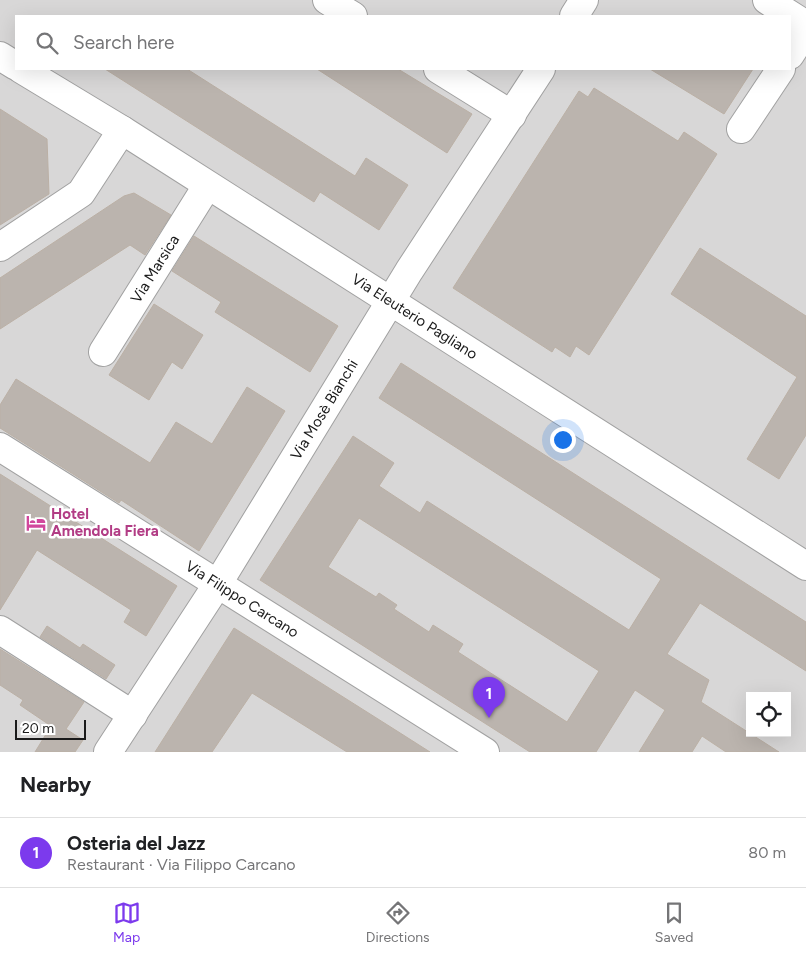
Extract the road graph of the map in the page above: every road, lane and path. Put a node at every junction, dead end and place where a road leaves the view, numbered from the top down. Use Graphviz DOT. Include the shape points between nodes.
graph roads {
  1 [pos="327,0"];
  2 [pos="584,0"];
  3 [pos="767,0"];
  4 [pos="351,15"];
  5 [pos="575,15"];
  6 [pos="790,15"];
  7 [pos="791,15"];
  8 [pos="806,25"];
  9 [pos="806,30"];
  10 [pos="791,53"];
  11 [pos="0,56"];
  12 [pos="15,65"];
  13 [pos="23,70"];
  14 [pos="440,70"];
  15 [pos="540,70"];
  16 [pos="779,70"];
  17 [pos="512,115"];
  18 [pos="741,129"];
  19 [pos="122,130"];
  20 [pos="207,186"];
  21 [pos="0,247"];
  22 [pos="391,301"];
  23 [pos="102,352"];
  24 [pos="0,447"];
  25 [pos="806,566"];
  26 [pos="217,585"];
  27 [pos="0,630"];
  28 [pos="132,715"];
  29 [pos="108,752"];
  30 [pos="485,752"];
  1 -- 4 [label="street"];
  2 -- 5 [label="street"];
  3 -- 6 [label="street"];
  7 -- 8 [label="street"];
  9 -- 10 [label="street"];
  11 -- 12 [label="street"];
  13 -- 19 [label="street, Via Eleuterio Pagliano"];
  14 -- 17 [label="street"];
  15 -- 17 [label="street, Via Mosè Bianchi"];
  16 -- 18 [label="street"];
  17 -- 22 [label="street, Via Mosè Bianchi"];
  19 -- 20 [label="street, Via Eleuterio Pagliano"];
  19 -- 21 [label="street" via="81,193"];
  20 -- 22 [label="street, Via Eleuterio Pagliano"];
  20 -- 23 [label="street, Via Marsica"];
  22 -- 25 [label="street, Via Eleuterio Pagliano"];
  22 -- 26 [label="street, Via Mosè Bianchi"];
  24 -- 26 [label="street, Via Filippo Carcano"];
  26 -- 28 [label="street, Via Mosè Bianchi"];
  26 -- 30 [label="street, Via Filippo Carcano"];
  27 -- 28 [label="street"];
  28 -- 29 [label="street, Via Mosè Bianchi"];
}
